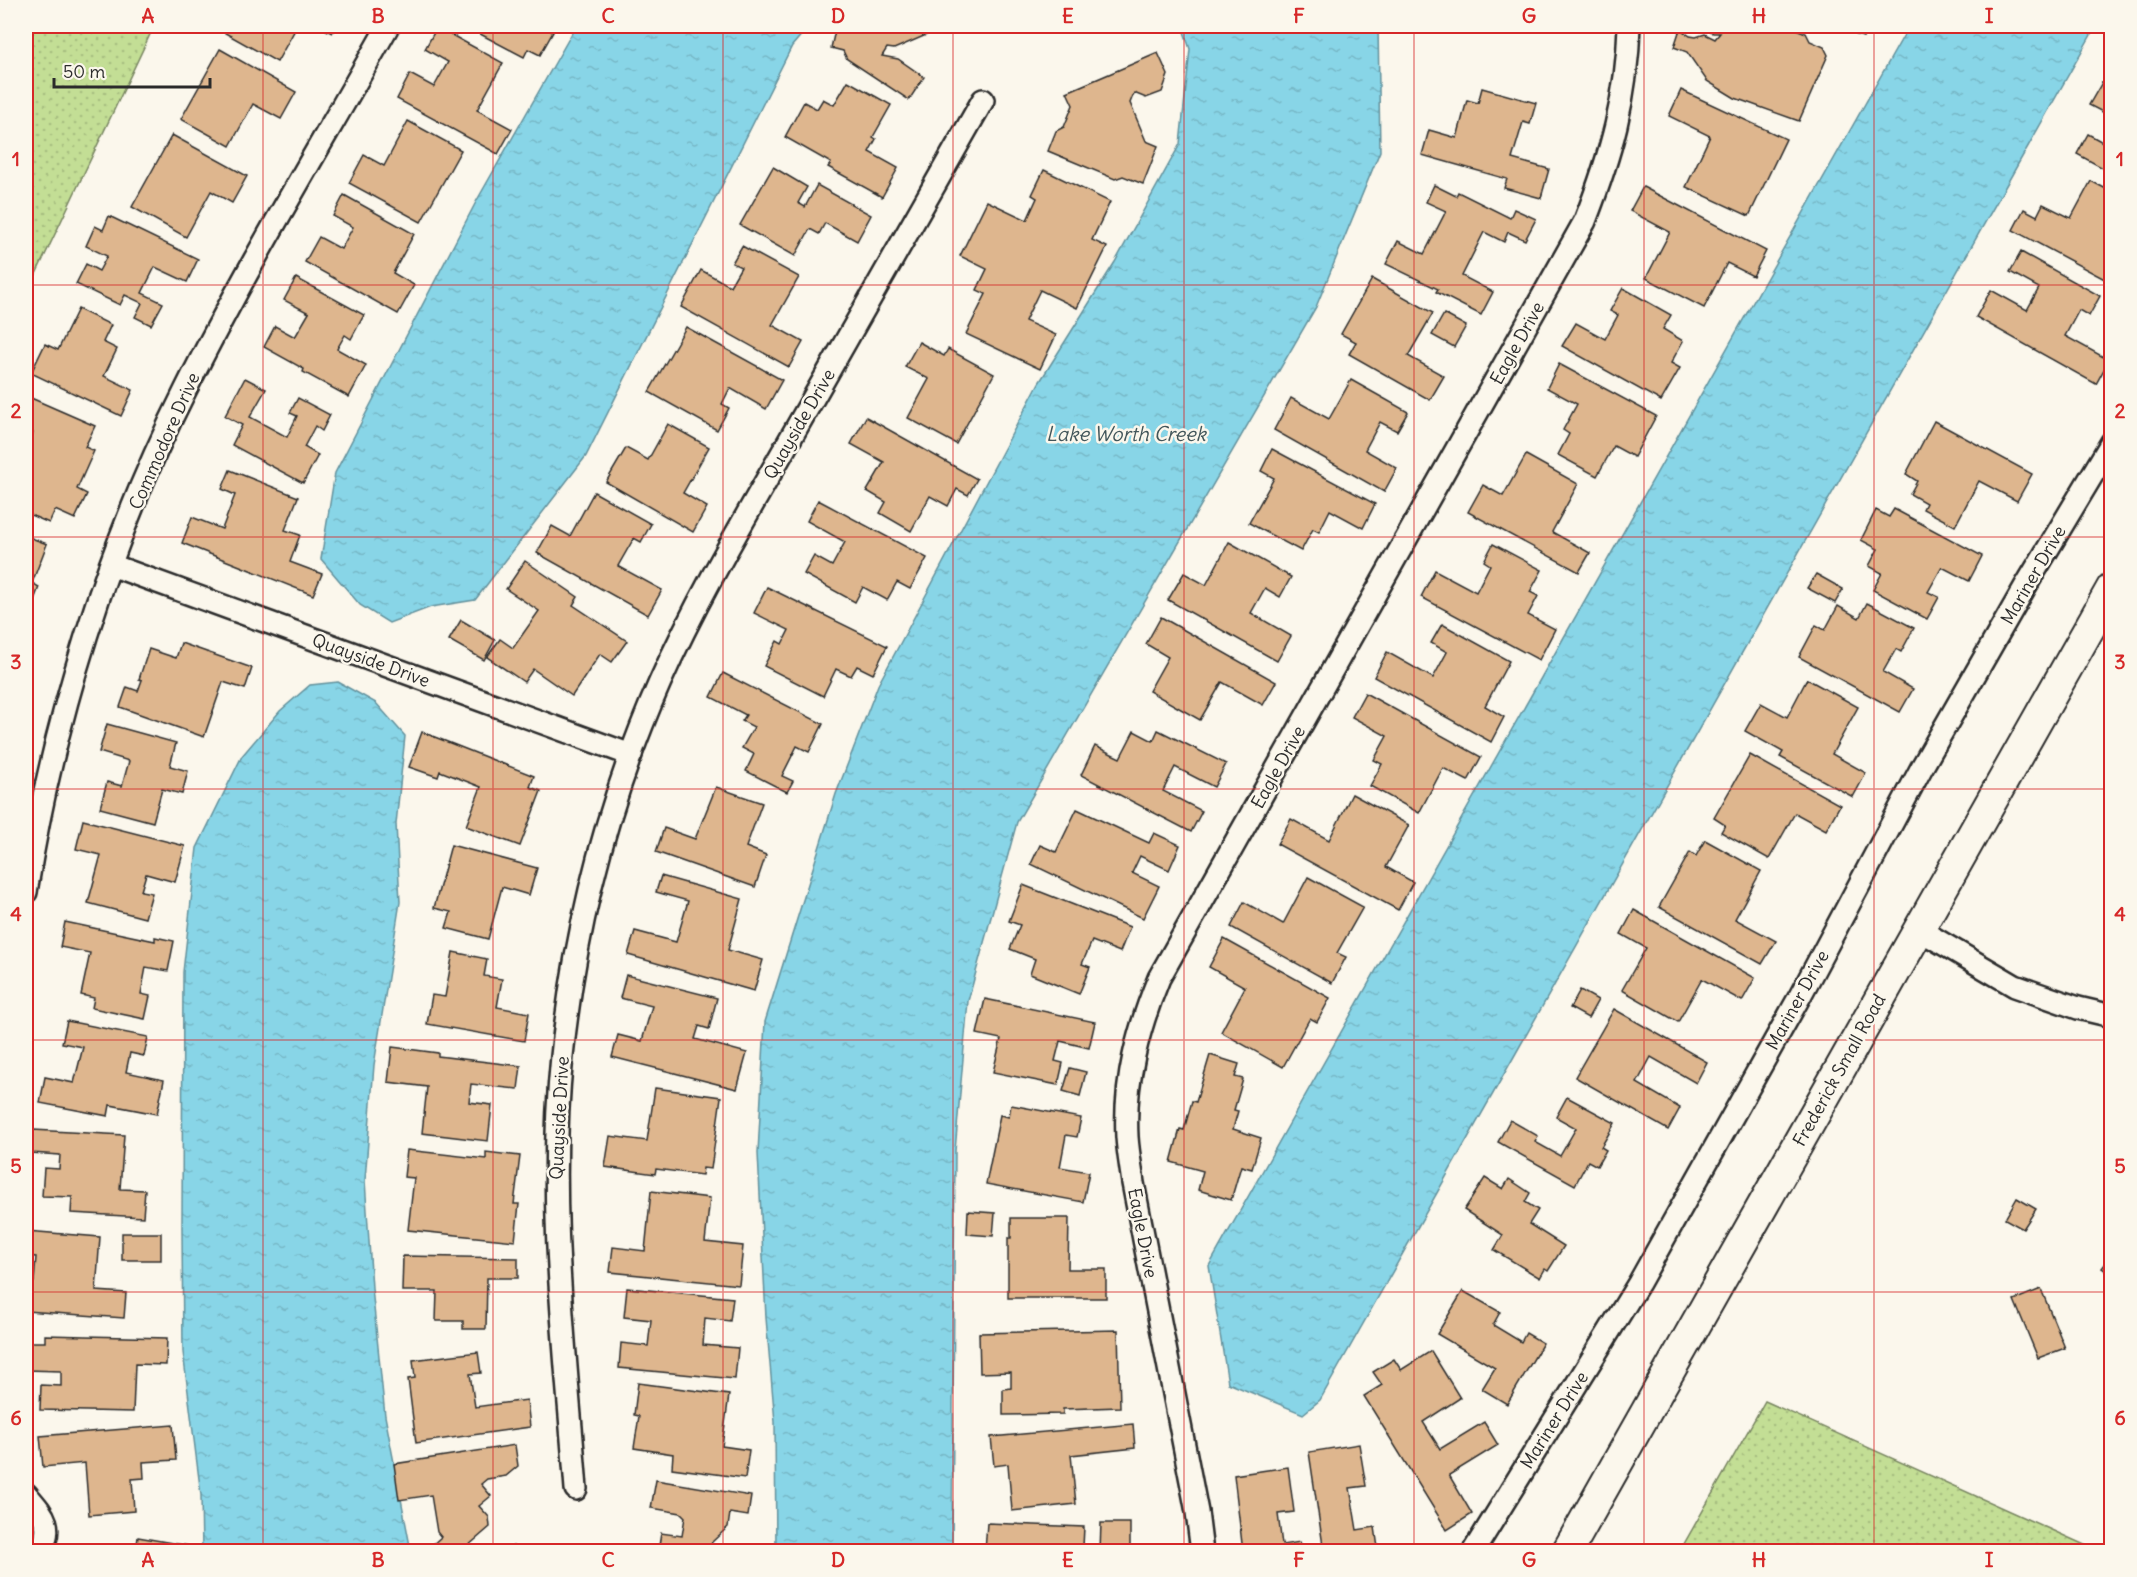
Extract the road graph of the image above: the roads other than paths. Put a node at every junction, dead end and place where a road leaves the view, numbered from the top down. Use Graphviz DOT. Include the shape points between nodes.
graph roads {
  1 [pos="388,26"];
  2 [pos="1629,26"];
  3 [pos="983,100"];
  4 [pos="2112,442"];
  5 [pos="111,565"];
  6 [pos="2112,588"];
  7 [pos="631,755"];
  8 [pos="26,892"];
  9 [pos="1918,929"];
  10 [pos="2112,1016"];
  11 [pos="576,1489"];
  12 [pos="26,1494"];
  13 [pos="40,1551"];
  14 [pos="1202,1551"];
  15 [pos="1473,1551"];
  16 [pos="1567,1551"];
  1 -- 5 [label="street, Commodore Drive" via="227,309 145,478"];
  2 -- 14 [label="street, Eagle Drive" via="1615,136 1584,221 1159,978 1138,1034 1127,1108 1128,1149"];
  3 -- 7 [label="street, Quayside Drive" via="702,595 660,682"];
  4 -- 15 [label="street, Mariner Drive" via="1922,767 1800,996 1639,1283"];
  5 -- 7 [label="street, Quayside Drive"];
  5 -- 8 [label="street, Commodore Drive" via="50,764"];
  6 -- 9 [label="street, Frederick Small Road"];
  7 -- 11 [label="street, Quayside Drive" via="587,904 562,1057 556,1194"];
  9 -- 10 [label="street" via="2015,986"];
  9 -- 16 [label="street, Frederick Small Road"];
  12 -- 13 [label="street" via="48,1524 47,1539"];
}
